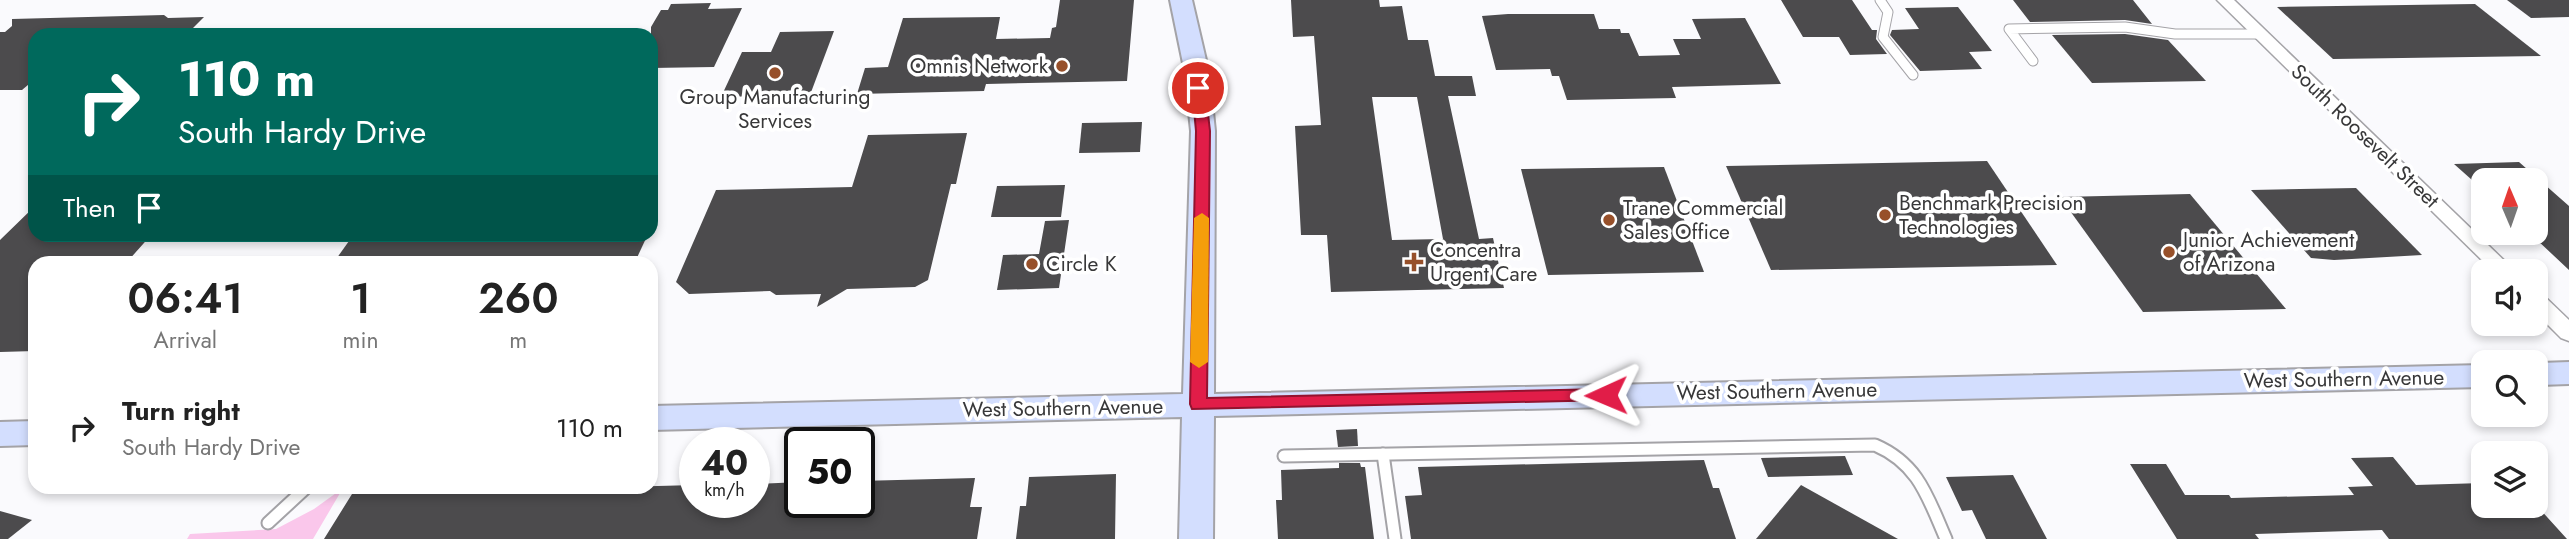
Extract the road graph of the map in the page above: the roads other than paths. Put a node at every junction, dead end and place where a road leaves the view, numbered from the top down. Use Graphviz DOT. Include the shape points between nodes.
graph roads {
  1 [pos="1181,0"];
  2 [pos="1880,0"];
  3 [pos="2225,0"];
  4 [pos="2260,34"];
  5 [pos="2033,61"];
  6 [pos="1913,75"];
  7 [pos="2493,259"];
  8 [pos="2548,313"];
  9 [pos="2569,333"];
  10 [pos="2569,373"];
  11 [pos="2548,374"];
  12 [pos="2471,376"];
  13 [pos="1198,404"];
  14 [pos="658,418"];
  15 [pos="0,433"];
  16 [pos="28,433"];
  17 [pos="1383,454"];
  18 [pos="1284,456"];
  19 [pos="299,494"];
  20 [pos="268,523"];
  21 [pos="1196,539"];
  22 [pos="1395,539"];
  23 [pos="1946,539"];
  1 -- 13 [label="main road" via="1197,73 1203,131"];
  2 -- 6 [label="lane" via="1888,12 1883,37"];
  3 -- 4 [label="street, South Roosevelt Street"];
  4 -- 5 [label="lane" via="2175,34 2126,27 2009,29"];
  4 -- 7 [label="street, South Roosevelt Street"];
  8 -- 9 [label="street"];
  10 -- 11 [label="main road"];
  12 -- 13 [label="main road, West Southern Avenue"];
  13 -- 14 [label="main road, West Southern Avenue"];
  13 -- 21 [label="main road"];
  15 -- 16 [label="main road"];
  17 -- 18 [label="lane"];
  17 -- 22 [label="lane"];
  17 -- 23 [label="lane" via="1875,445 1894,452 1913,470"];
  19 -- 20 [label="lane"];
}
